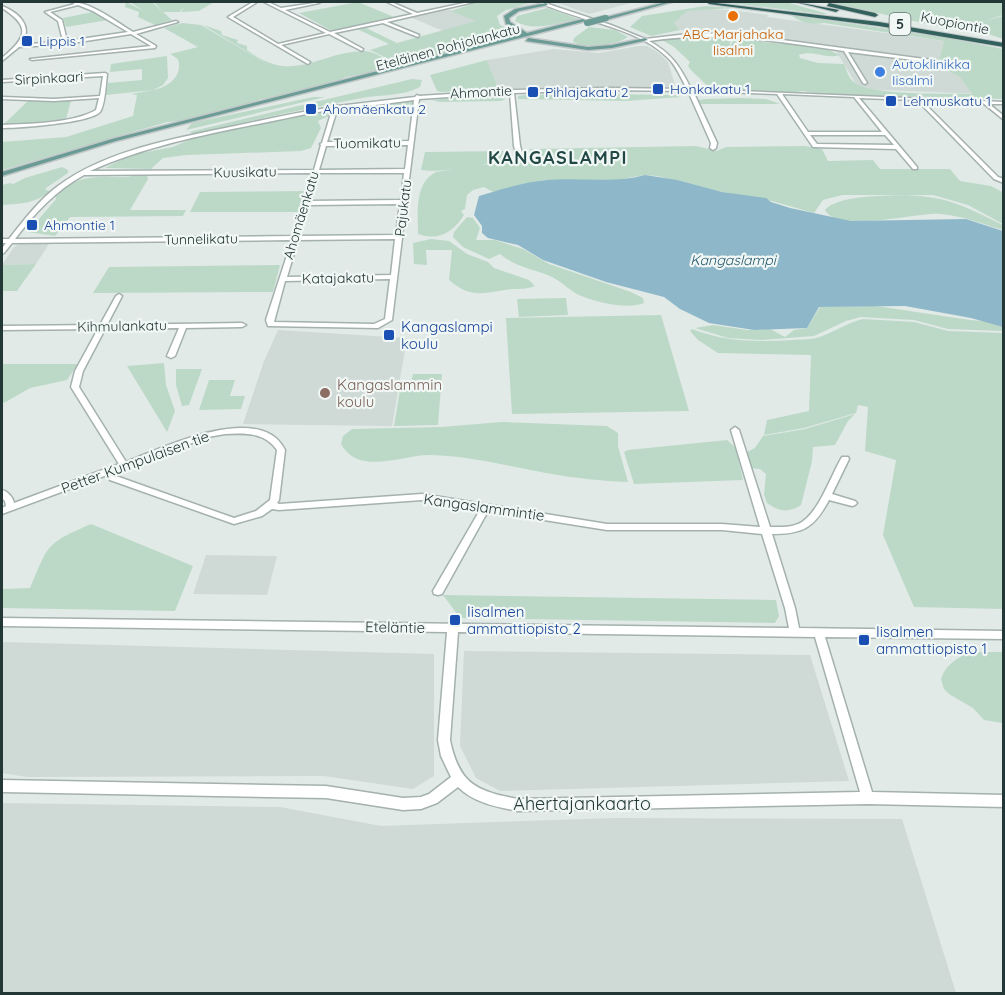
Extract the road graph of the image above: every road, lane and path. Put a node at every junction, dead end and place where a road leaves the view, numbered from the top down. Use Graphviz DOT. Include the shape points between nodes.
graph roads {
  1 [pos="73,2"];
  2 [pos="255,2"];
  3 [pos="266,2"];
  4 [pos="319,2"];
  5 [pos="389,2"];
  6 [pos="463,2"];
  7 [pos="472,2"];
  8 [pos="543,2"];
  9 [pos="554,2"];
  10 [pos="658,2"];
  11 [pos="670,2"];
  12 [pos="709,2"];
  13 [pos="797,2"];
  14 [pos="813,2"];
  15 [pos="79,4"];
  16 [pos="2,7"];
  17 [pos="282,9"];
  18 [pos="418,14"];
  19 [pos="15,15"];
  20 [pos="7,16"];
  21 [pos="603,17"];
  22 [pos="384,21"];
  23 [pos="176,22"];
  24 [pos="585,22"];
  25 [pos="562,26"];
  26 [pos="516,27"];
  27 [pos="553,32"];
  28 [pos="135,33"];
  29 [pos="330,33"];
  30 [pos="418,36"];
  31 [pos="520,38"];
  32 [pos="645,40"];
  33 [pos="980,40"];
  34 [pos="85,41"];
  35 [pos="66,43"];
  36 [pos="1004,43"];
  37 [pos="505,44"];
  38 [pos="557,44"];
  39 [pos="277,45"];
  40 [pos="19,46"];
  41 [pos="362,50"];
  42 [pos="845,50"];
  43 [pos="81,55"];
  44 [pos="32,59"];
  45 [pos="2,60"];
  46 [pos="930,61"];
  47 [pos="308,63"];
  48 [pos="2,81"];
  49 [pos="865,83"];
  50 [pos="512,91"];
  51 [pos="688,91"];
  52 [pos="779,94"];
  53 [pos="417,96"];
  54 [pos="100,97"];
  55 [pos="856,97"];
  56 [pos="2,98"];
  57 [pos="919,100"];
  58 [pos="984,102"];
  59 [pos="1004,103"];
  60 [pos="336,106"];
  61 [pos="231,111"];
  62 [pos="1004,119"];
  63 [pos="2,127"];
  64 [pos="886,133"];
  65 [pos="806,134"];
  66 [pos="412,143"];
  67 [pos="323,144"];
  68 [pos="898,147"];
  69 [pos="713,148"];
  70 [pos="519,153"];
  71 [pos="915,168"];
  72 [pos="408,171"];
  73 [pos="315,172"];
  74 [pos="83,173"];
  75 [pos="2,174"];
  76 [pos="1004,182"];
  77 [pos="404,202"];
  78 [pos="305,203"];
  79 [pos="400,237"];
  80 [pos="294,238"];
  81 [pos="2,241"];
  82 [pos="10,242"];
  83 [pos="2,252"];
  84 [pos="394,277"];
  85 [pos="282,279"];
  86 [pos="119,296"];
  87 [pos="271,324"];
  88 [pos="184,325"];
  89 [pos="242,325"];
  90 [pos="102,327"];
  91 [pos="2,328"];
  92 [pos="171,356"];
  93 [pos="735,430"];
  94 [pos="845,459"];
  95 [pos="124,466"];
  96 [pos="109,471"];
  97 [pos="2,493"];
  98 [pos="826,496"];
  99 [pos="852,503"];
  100 [pos="271,505"];
  101 [pos="11,507"];
  102 [pos="486,507"];
  103 [pos="2,511"];
  104 [pos="766,531"];
  105 [pos="438,591"];
  106 [pos="2,622"];
  107 [pos="453,628"];
  108 [pos="795,633"];
  109 [pos="819,634"];
  110 [pos="1004,635"];
  111 [pos="457,780"];
  112 [pos="2,786"];
  113 [pos="868,798"];
  114 [pos="1004,801"];
  1 -- 15 [label="street"];
  2 -- 39 [label="street" via="230,17"];
  3 -- 17 [label="street"];
  4 -- 17 [label="street"];
  5 -- 18 [label="street"];
  6 -- 7 [label="street"];
  6 -- 18 [label="street"];
  8 -- 9 [label="street"];
  8 -- 26 [label="main road" via="509,14 506,20"];
  8 -- 32 [label="street"];
  10 -- 21 [label="main road, Eteläinen Pohjolankatu"];
  11 -- 21 [label="main road, Eteläinen Pohjolankatu"];
  12 -- 33 [label="highway"];
  13 -- 33 [label="highway, Kuopiontie / 5"];
  14 -- 36 [label="highway, Kuopiontie / 5"];
  15 -- 28 [label="street"];
  15 -- 35 [label="street" via="47,12 60,20"];
  16 -- 19 [label="street"];
  17 -- 29 [label="street"];
  18 -- 22 [label="street"];
  19 -- 20 [label="street"];
  19 -- 40 [label="street" via="25,30"];
  21 -- 24 [label="main road, Eteläinen Pohjolankatu, bridge"];
  22 -- 29 [label="street"];
  22 -- 30 [label="street"];
  23 -- 28 [label="street"];
  24 -- 25 [label="main road, Eteläinen Pohjolankatu"];
  24 -- 27 [label="main road, Eteläinen Pohjolankatu"];
  25 -- 26 [label="main road" via="534,30"];
  25 -- 31 [label="main road, Eteläinen Pohjolankatu"];
  26 -- 31 [label="main road" via="525,33"];
  27 -- 37 [label="main road, Eteläinen Pohjolankatu"];
  27 -- 38 [label="main road" via="547,38"];
  28 -- 34 [label="street"];
  28 -- 43 [label="street" via="155,47"];
  29 -- 39 [label="street"];
  29 -- 41 [label="street"];
  31 -- 61 [label="main road, Eteläinen Pohjolankatu"];
  32 -- 38 [label="main road" via="596,49"];
  32 -- 42 [label="street" via="715,31"];
  32 -- 51 [label="street" via="672,58"];
  33 -- 36 [label="highway, Kuopiontie / 5"];
  34 -- 35 [label="street"];
  34 -- 43 [label="street"];
  35 -- 40 [label="street"];
  37 -- 38 [label="main road" via="537,40"];
  37 -- 61 [label="main road, Eteläinen Pohjolankatu"];
  39 -- 47 [label="street"];
  40 -- 45 [label="street"];
  42 -- 46 [label="street"];
  42 -- 49 [label="street"];
  43 -- 44 [label="street"];
  48 -- 54 [label="street, Sirpinkaari" via="105,74"];
  50 -- 51 [label="street, Ahmontie"];
  50 -- 53 [label="street, Ahmontie"];
  50 -- 70 [label="street"];
  51 -- 52 [label="street, Ahmontie"];
  51 -- 69 [label="street" via="714,142"];
  52 -- 55 [label="street, Ahmontie"];
  52 -- 65 [label="street"];
  53 -- 60 [label="street, Ahmontie"];
  53 -- 66 [label="street, Pajukatu"];
  54 -- 56 [label="street"];
  54 -- 63 [label="street, Sirpinkaari" via="99,111 90,114"];
  55 -- 57 [label="street, Ahmontie"];
  55 -- 64 [label="street"];
  57 -- 58 [label="street, Ahmontie"];
  57 -- 76 [label="street"];
  58 -- 59 [label="street, Ahmontie"];
  58 -- 62 [label="street"];
  60 -- 67 [label="street, Ahomäenkatu"];
  60 -- 74 [label="street, Ahmontie" via="186,138"];
  61 -- 75 [label="main road, Eteläinen Pohjolankatu" via="114,140"];
  64 -- 65 [label="street"];
  64 -- 68 [label="street"];
  65 -- 68 [label="street" via="819,147"];
  66 -- 67 [label="street, Tuomikatu"];
  66 -- 72 [label="street, Pajukatu"];
  67 -- 73 [label="street, Ahomäenkatu"];
  68 -- 71 [label="street"];
  72 -- 73 [label="street, Kuusikatu"];
  72 -- 77 [label="street, Pajukatu"];
  73 -- 74 [label="street, Kuusikatu"];
  73 -- 78 [label="street, Ahomäenkatu"];
  74 -- 82 [label="street, Ahmontie" via="44,201"];
  77 -- 78 [label="street"];
  77 -- 79 [label="street, Pajukatu"];
  78 -- 80 [label="street, Ahomäenkatu"];
  79 -- 80 [label="street, Tunnelikatu"];
  79 -- 84 [label="street, Pajukatu"];
  80 -- 82 [label="street, Tunnelikatu"];
  80 -- 85 [label="street, Ahomäenkatu"];
  81 -- 82 [label="street, Tunnelikatu"];
  82 -- 83 [label="street, Ahmontie"];
  84 -- 85 [label="street, Katajakatu"];
  84 -- 87 [label="street, Pajukatu" via="388,320 375,326"];
  85 -- 87 [label="street, Ahomäenkatu"];
  86 -- 90 [label="street"];
  88 -- 89 [label="street, Kihmulankatu"];
  88 -- 90 [label="street, Kihmulankatu"];
  88 -- 92 [label="street"];
  90 -- 91 [label="street, Kihmulankatu"];
  90 -- 95 [label="street" via="75,387"];
  93 -- 104 [label="street"];
  94 -- 98 [label="street"];
  95 -- 96 [label="street, Petter Kumpulaisen tie"];
  95 -- 100 [label="street, Petter Kumpulaisen tie" via="206,435 250,432 276,441 281,450"];
  96 -- 100 [label="street, Kangaslammintie" via="113,478 234,520 259,514"];
  96 -- 101 [label="street, Petter Kumpulaisen tie"];
  97 -- 101 [label="street"];
  98 -- 99 [label="street"];
  98 -- 104 [label="street, Kangaslammintie" via="808,525"];
  100 -- 102 [label="street, Kangaslammintie" via="422,497"];
  101 -- 103 [label="street, Petter Kumpulaisen tie"];
  102 -- 104 [label="street, Kangaslammintie" via="607,527"];
  102 -- 105 [label="street"];
  104 -- 108 [label="street"];
  106 -- 107 [label="street, Eteläntie"];
  107 -- 108 [label="street, Eteläntie"];
  107 -- 111 [label="street" via="444,740"];
  108 -- 109 [label="street, Eteläntie"];
  109 -- 110 [label="street, Eteläntie"];
  109 -- 113 [label="street"];
  111 -- 112 [label="street" via="434,799 403,804 326,792"];
  111 -- 113 [label="street, Ahertajankaarto" via="484,797 518,805"];
  113 -- 114 [label="street, Ahertajankaarto"];
}
